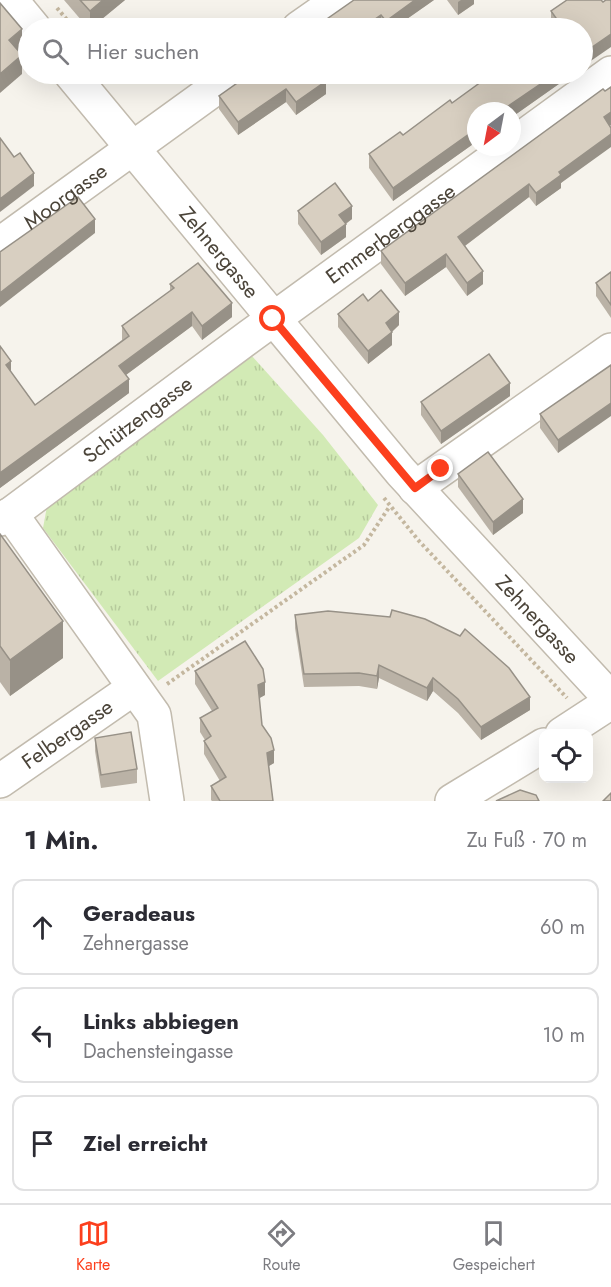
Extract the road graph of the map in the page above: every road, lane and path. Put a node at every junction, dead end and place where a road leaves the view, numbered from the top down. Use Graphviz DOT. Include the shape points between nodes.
graph roads {
  1 [pos="11,0"];
  2 [pos="50,0"];
  3 [pos="339,0"];
  4 [pos="26,18"];
  5 [pos="65,18"];
  6 [pos="313,18"];
  7 [pos="611,73"];
  8 [pos="79,84"];
  9 [pos="221,84"];
  10 [pos="521,139"];
  11 [pos="131,147"];
  12 [pos="497,156"];
  13 [pos="0,244"];
  14 [pos="273,319"];
  15 [pos="611,350"];
  16 [pos="403,497"];
  17 [pos="6,516"];
  18 [pos="139,694"];
  19 [pos="611,701"];
  20 [pos="569,729"];
  21 [pos="539,747"];
  22 [pos="0,781"];
  23 [pos="167,801"];
  24 [pos="452,801"];
  1 -- 4 [label="street"];
  2 -- 5 [label="path"];
  3 -- 6 [label="street"];
  7 -- 10 [label="street, Emmerberggasse"];
  8 -- 11 [label="street, Zehnergasse"];
  9 -- 11 [label="street, Moorgasse"];
  11 -- 13 [label="street, Moorgasse"];
  11 -- 14 [label="street, Zehnergasse"];
  12 -- 14 [label="street, Emmerberggasse"];
  14 -- 16 [label="street, Zehnergasse"];
  14 -- 17 [label="street, Schützengasse"];
  15 -- 16 [label="street"];
  16 -- 18 [label="path" via="364,545"];
  16 -- 19 [label="street, Zehnergasse"];
  17 -- 18 [label="street"];
  18 -- 22 [label="street, Felbergasse"];
  18 -- 23 [label="street" via="154,715"];
  19 -- 20 [label="street"];
  21 -- 24 [label="street"];
}
